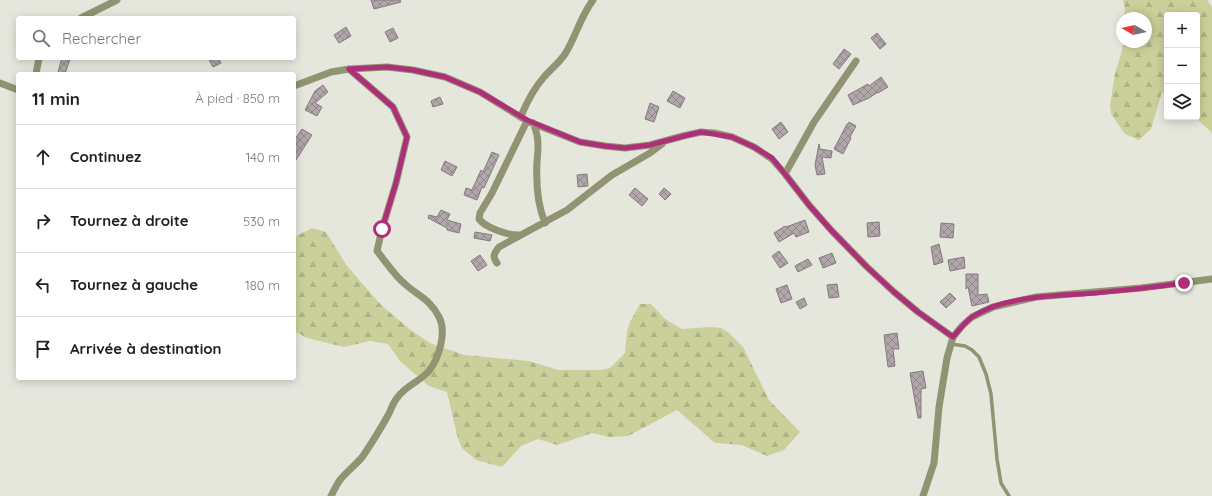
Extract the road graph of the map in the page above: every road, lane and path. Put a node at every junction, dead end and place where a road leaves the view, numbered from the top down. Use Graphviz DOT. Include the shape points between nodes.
graph roads {
  1 [pos="117,0"];
  2 [pos="593,0"];
  3 [pos="85,16"];
  4 [pos="39,60"];
  5 [pos="856,61"];
  6 [pos="349,69"];
  7 [pos="36,72"];
  8 [pos="0,83"];
  9 [pos="296,85"];
  10 [pos="16,89"];
  11 [pos="527,120"];
  12 [pos="665,142"];
  13 [pos="785,174"];
  14 [pos="545,223"];
  15 [pos="523,235"];
  16 [pos="497,264"];
  17 [pos="1212,278"];
  18 [pos="952,340"];
  19 [pos="331,496"];
  20 [pos="923,496"];
  21 [pos="1009,496"];
  1 -- 3 [label="street"];
  2 -- 11 [label="street" via="565,54 530,97"];
  4 -- 7 [label="street"];
  5 -- 13 [label="street" via="814,122"];
  6 -- 9 [label="street" via="331,72"];
  6 -- 11 [label="street" via="387,67 445,77 480,92"];
  6 -- 19 [label="street" via="393,107 407,137 377,251 404,283 431,305 440,318 443,340 429,371 405,388 397,398 364,455 339,481"];
  8 -- 10 [label="street"];
  11 -- 12 [label="street" via="580,142 605,146 625,148"];
  11 -- 14 [label="street" via="537,135 538,195"];
  11 -- 15 [label="street" via="479,219 482,224 497,230 516,236"];
  12 -- 13 [label="street" via="701,132 732,137 772,158"];
  12 -- 14 [label="street" via="612,175"];
  13 -- 18 [label="street" via="818,215 866,266"];
  14 -- 15 [label="street"];
  15 -- 16 [label="street" via="499,247 494,259"];
  17 -- 18 [label="street" via="1018,301 993,307 972,317"];
  18 -- 20 [label="street" via="939,406 934,463"];
  18 -- 21 [label="lane" via="972,350 979,357 986,374 991,394 998,465 1002,483"];
}
